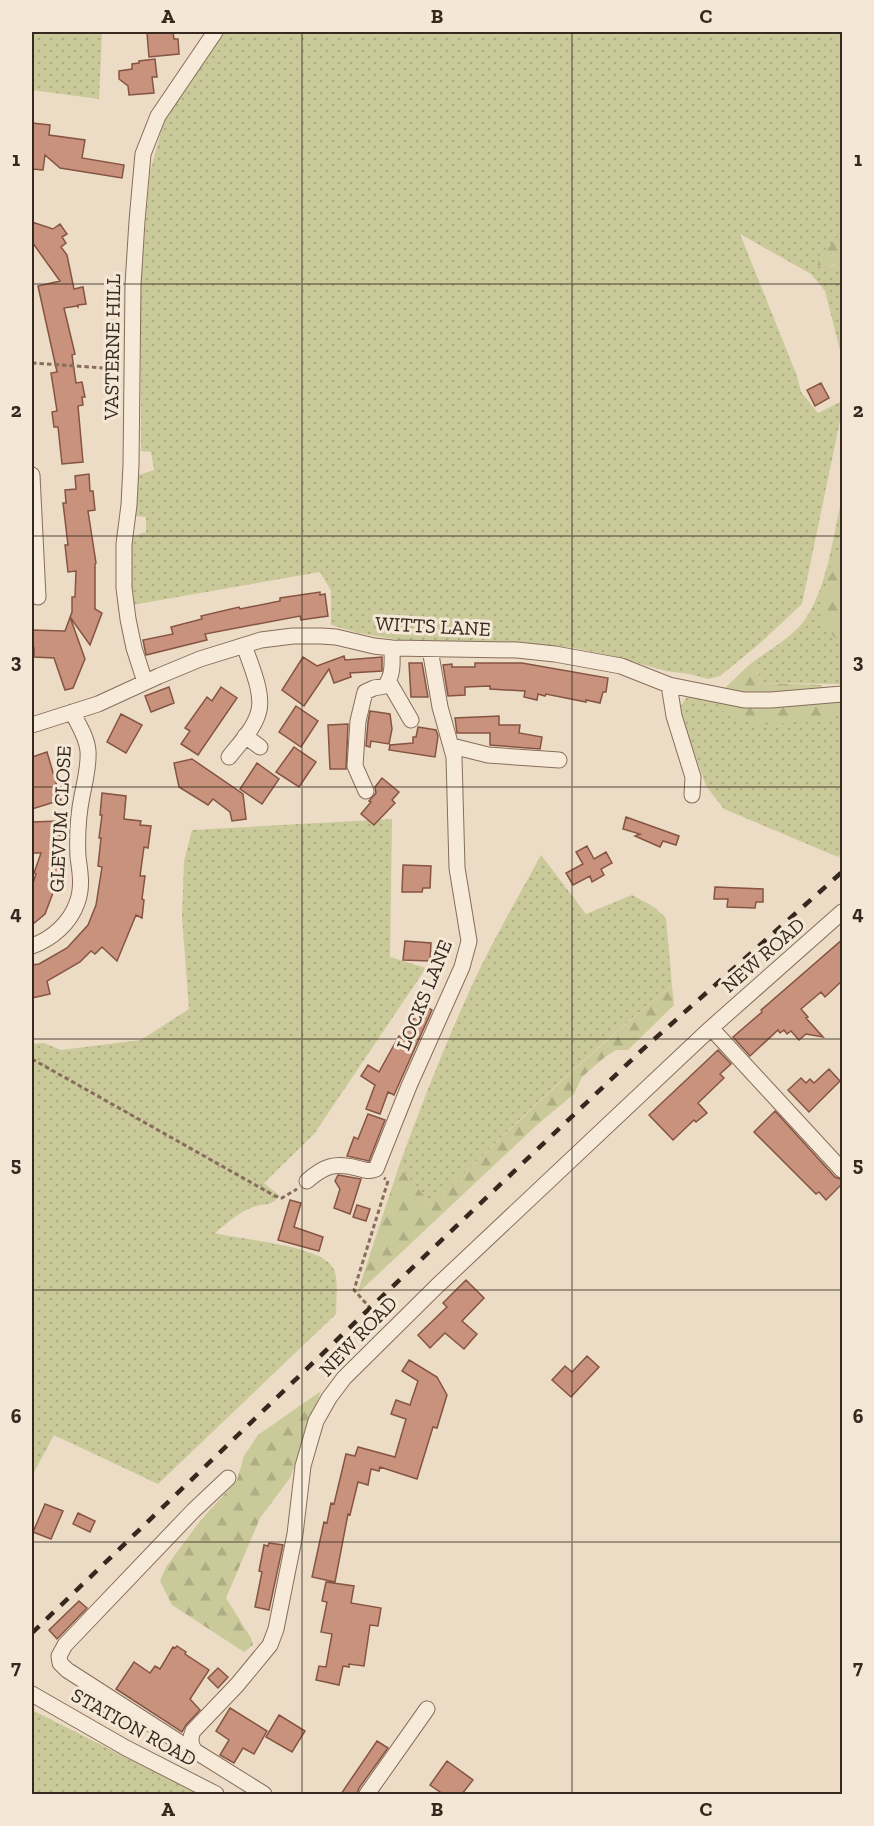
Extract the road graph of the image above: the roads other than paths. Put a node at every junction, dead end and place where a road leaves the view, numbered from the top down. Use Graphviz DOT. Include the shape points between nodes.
graph roads {
  1 [pos="215,32"];
  2 [pos="32,475"];
  3 [pos="38,597"];
  4 [pos="244,645"];
  5 [pos="392,648"];
  6 [pos="430,649"];
  7 [pos="145,682"];
  8 [pos="389,682"];
  9 [pos="669,685"];
  10 [pos="843,694"];
  11 [pos="72,712"];
  12 [pos="411,720"];
  13 [pos="32,725"];
  14 [pos="245,736"];
  15 [pos="260,747"];
  16 [pos="452,747"];
  17 [pos="229,757"];
  18 [pos="559,760"];
  19 [pos="366,791"];
  20 [pos="692,795"];
  21 [pos="843,912"];
  22 [pos="32,946"];
  23 [pos="711,1028"];
  24 [pos="843,1170"];
  25 [pos="308,1181"];
  26 [pos="228,1478"];
  27 [pos="32,1694"];
  28 [pos="427,1709"];
  29 [pos="191,1743"];
  30 [pos="216,1794"];
  31 [pos="264,1794"];
  32 [pos="367,1794"];
  1 -- 7 [label="street, VASTERNE HILL" via="158,116 143,154 134,274 124,588 134,648"];
  2 -- 3 [label="street"];
  4 -- 5 [label="street, WITTS LANE" via="307,635 336,636"];
  4 -- 7 [label="street, WITTS LANE"];
  4 -- 14 [label="street" via="260,704 257,718"];
  5 -- 6 [label="street, WITTS LANE"];
  5 -- 8 [label="street"];
  6 -- 9 [label="street, WITTS LANE" via="555,654 621,666"];
  6 -- 16 [label="street, LOCKS LANE"];
  7 -- 11 [label="street, WITTS LANE"];
  8 -- 12 [label="street"];
  8 -- 19 [label="street" via="363,696 356,766"];
  9 -- 10 [label="street, WITTS LANE" via="744,700"];
  9 -- 20 [label="street" via="693,777"];
  11 -- 13 [label="street, WITTS LANE"];
  11 -- 22 [label="street, GLEVUM CLOSE" via="88,750 78,827 80,892 67,921"];
  14 -- 15 [label="street"];
  14 -- 17 [label="street"];
  16 -- 18 [label="street" via="488,755"];
  16 -- 25 [label="street, LOCKS LANE" via="457,868 469,931 462,967 378,1164 369,1171 337,1165 318,1171"];
  21 -- 23 [label="street, NEW ROAD"];
  23 -- 24 [label="street"];
  23 -- 29 [label="street, NEW ROAD" via="392,1331 329,1398 316,1421 303,1466 295,1534 273,1638 256,1664 193,1731"];
  26 -- 29 [label="street" via="65,1645 59,1656 67,1670 182,1744"];
  27 -- 30 [label="street, STATION ROAD" via="136,1754"];
  28 -- 32 [label="street"];
  29 -- 31 [label="street" via="195,1751"];
}
